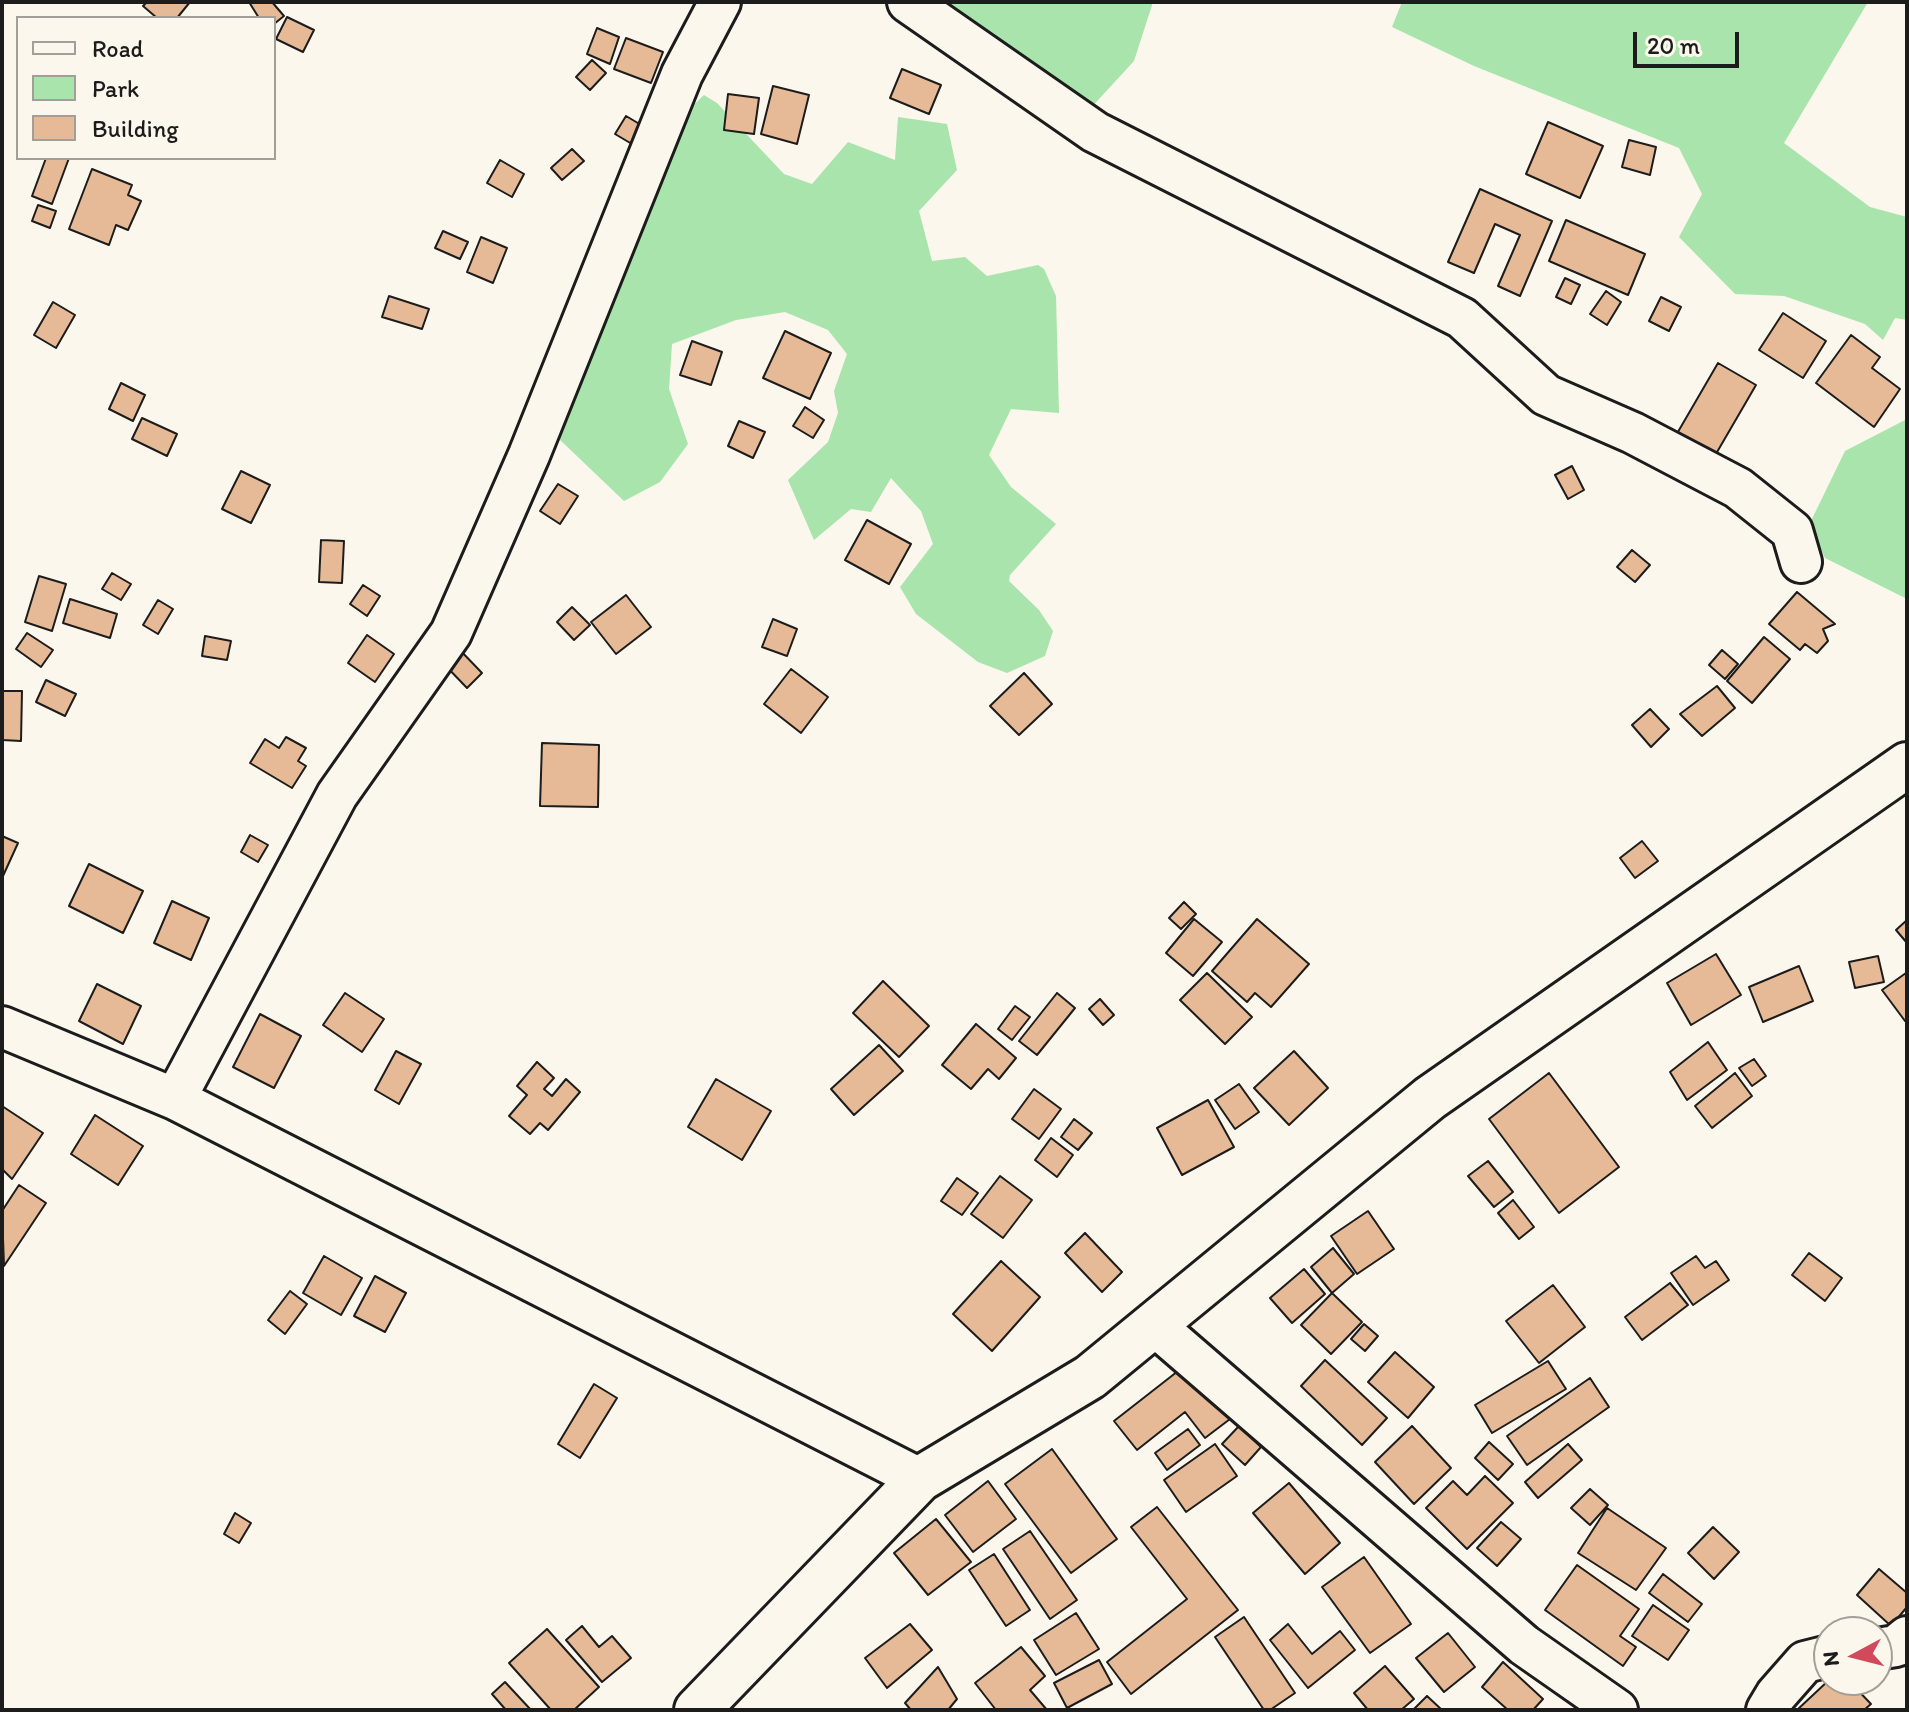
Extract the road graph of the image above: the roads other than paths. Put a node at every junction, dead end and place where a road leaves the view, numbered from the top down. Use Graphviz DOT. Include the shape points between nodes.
graph roads {
  1 [pos="720,2"];
  2 [pos="908,2"];
  3 [pos="1801,562"];
  4 [pos="1907,765"];
  5 [pos="2,1027"];
  6 [pos="175,1099"];
  7 [pos="1153,1324"];
  8 [pos="920,1479"];
  9 [pos="1813,1660"];
  10 [pos="697,1710"];
  11 [pos="1617,1710"];
  12 [pos="1767,1710"];
  1 -- 6 [label="street" via="682,74 529,455 451,633 337,795"];
  2 -- 3 [label="street" via="1095,132 1462,318 1546,395 1738,488 1792,531"];
  4 -- 7 [label="street" via="1430,1098"];
  5 -- 6 [label="street"];
  6 -- 8 [label="street"];
  7 -- 8 [label="street" via="1090,1377"];
  7 -- 11 [label="street" via="1524,1645"];
  8 -- 10 [label="street"];
  9 -- 12 [label="street" via="1805,1662"];
}
